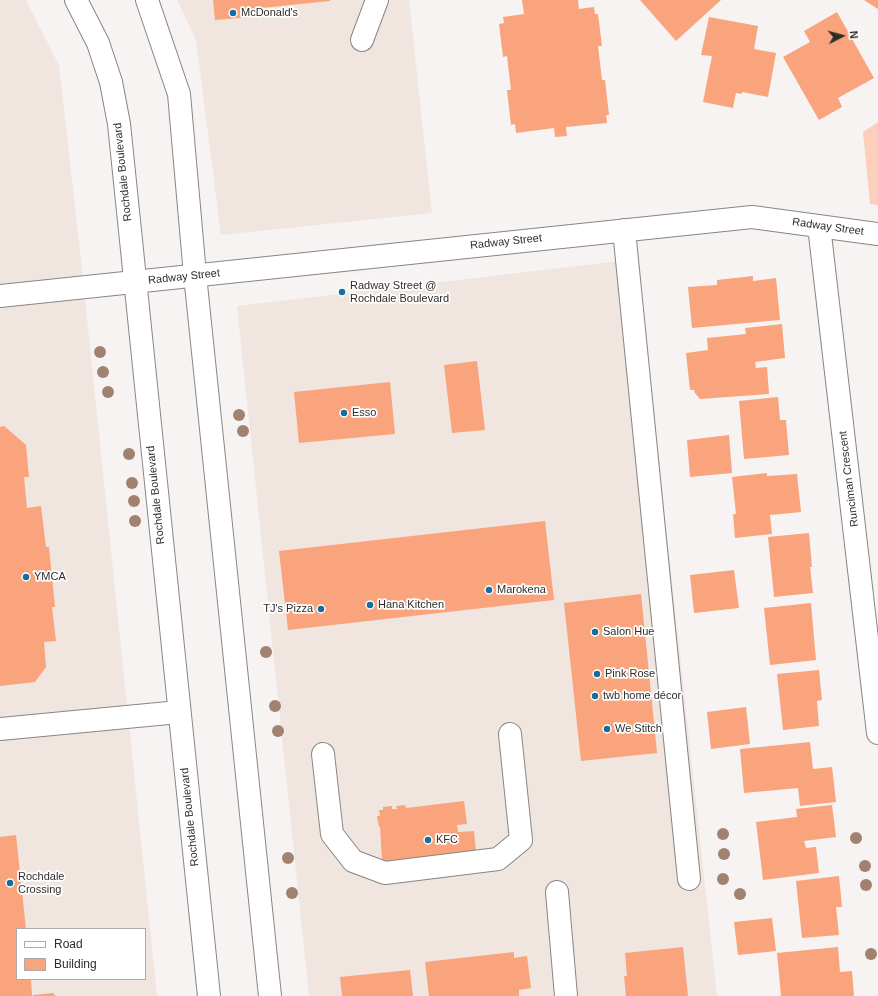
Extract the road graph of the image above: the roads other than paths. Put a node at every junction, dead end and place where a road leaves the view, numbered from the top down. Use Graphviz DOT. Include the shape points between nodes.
graph roads {
  1 [pos="76,0"];
  2 [pos="147,0"];
  3 [pos="377,0"];
  4 [pos="362,40"];
  5 [pos="819,226"];
  6 [pos="624,230"];
  7 [pos="878,234"];
  8 [pos="195,275"];
  9 [pos="134,282"];
  10 [pos="0,296"];
  11 [pos="179,712"];
  12 [pos="878,726"];
  13 [pos="0,729"];
  14 [pos="510,734"];
  15 [pos="323,754"];
  16 [pos="689,879"];
  17 [pos="557,892"];
  18 [pos="209,996"];
  19 [pos="270,996"];
  20 [pos="566,996"];
  1 -- 9 [label="main road, Rochdale Boulevard" via="98,43 111,82 119,124"];
  2 -- 8 [label="main road" via="178,94"];
  3 -- 4 [label="main road"];
  5 -- 6 [label="main road, Radway Street" via="752,217"];
  5 -- 7 [label="main road, Radway Street"];
  5 -- 12 [label="main road, Runciman Crescent"];
  6 -- 8 [label="main road, Radway Street"];
  6 -- 16 [label="main road"];
  8 -- 9 [label="main road, Radway Street"];
  8 -- 19 [label="main road"];
  9 -- 10 [label="main road, Radway Street"];
  9 -- 11 [label="main road, Rochdale Boulevard"];
  11 -- 13 [label="main road"];
  11 -- 18 [label="main road, Rochdale Boulevard"];
  14 -- 15 [label="main road" via="521,840 498,859 385,873 353,861 332,834"];
  17 -- 20 [label="main road"];
}
